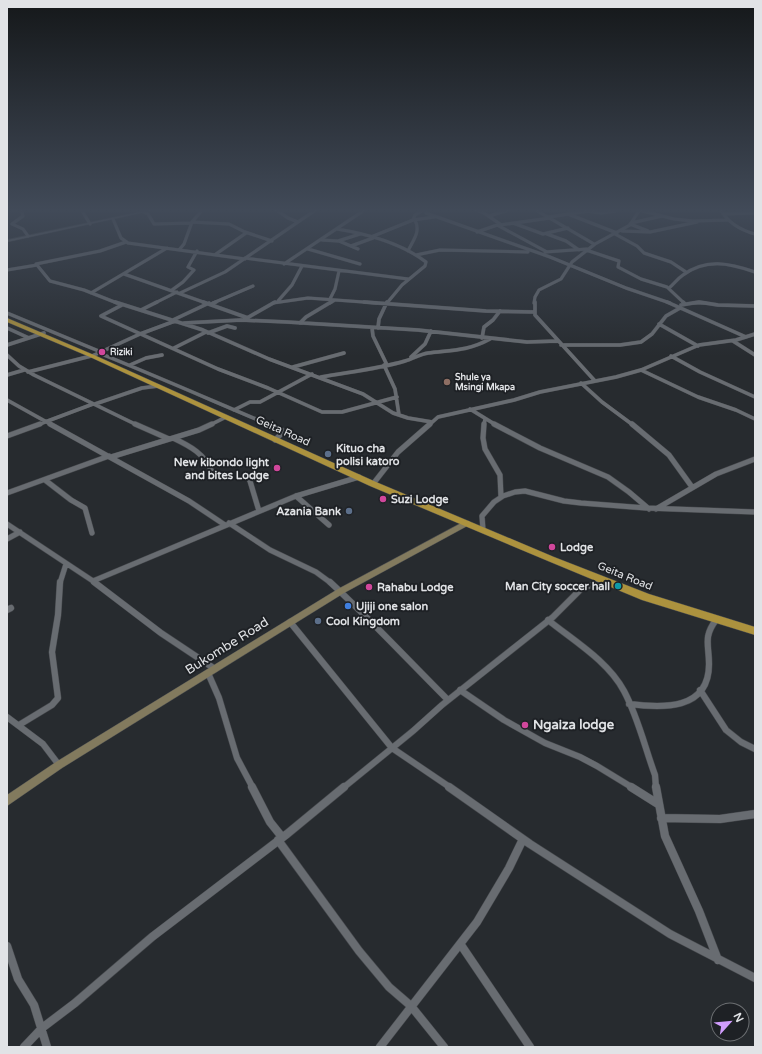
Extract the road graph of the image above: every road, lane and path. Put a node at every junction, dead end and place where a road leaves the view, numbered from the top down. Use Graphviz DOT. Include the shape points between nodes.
graph roads {
  1 [pos="64,258"];
  2 [pos="150,258"];
  3 [pos="193,258"];
  4 [pos="245,258"];
  5 [pos="246,258"];
  6 [pos="293,258"];
  7 [pos="340,258"];
  8 [pos="421,258"];
  9 [pos="552,258"];
  10 [pos="578,258"];
  11 [pos="612,258"];
  12 [pos="660,258"];
  13 [pos="35,264"];
  14 [pos="284,264"];
  15 [pos="360,264"];
  16 [pos="570,265"];
  17 [pos="302,266"];
  18 [pos="7,270"];
  19 [pos="339,271"];
  20 [pos="686,272"];
  21 [pos="755,272"];
  22 [pos="124,274"];
  23 [pos="408,279"];
  24 [pos="253,286"];
  25 [pos="669,288"];
  26 [pos="172,290"];
  27 [pos="91,292"];
  28 [pos="179,292"];
  29 [pos="330,299"];
  30 [pos="335,300"];
  31 [pos="277,302"];
  32 [pos="387,303"];
  33 [pos="210,304"];
  34 [pos="685,304"];
  35 [pos="122,305"];
  36 [pos="755,306"];
  37 [pos="678,307"];
  38 [pos="141,310"];
  39 [pos="500,311"];
  40 [pos="535,312"];
  41 [pos="7,313"];
  42 [pos="246,318"];
  43 [pos="7,320"];
  44 [pos="174,321"];
  45 [pos="253,321"];
  46 [pos="182,323"];
  47 [pos="300,323"];
  48 [pos="660,324"];
  49 [pos="7,328"];
  50 [pos="235,328"];
  51 [pos="372,328"];
  52 [pos="378,328"];
  53 [pos="431,331"];
  54 [pos="207,332"];
  55 [pos="45,333"];
  56 [pos="140,334"];
  57 [pos="755,334"];
  58 [pos="746,337"];
  59 [pos="29,338"];
  60 [pos="482,338"];
  61 [pos="490,339"];
  62 [pos="558,341"];
  63 [pos="733,341"];
  64 [pos="7,345"];
  65 [pos="561,345"];
  66 [pos="698,346"];
  67 [pos="174,348"];
  68 [pos="344,353"];
  69 [pos="96,354"];
  70 [pos="162,355"];
  71 [pos="755,355"];
  72 [pos="7,356"];
  73 [pos="671,356"];
  74 [pos="408,360"];
  75 [pos="130,365"];
  76 [pos="386,365"];
  77 [pos="293,367"];
  78 [pos="641,370"];
  79 [pos="26,371"];
  80 [pos="312,374"];
  81 [pos="7,375"];
  82 [pos="320,378"];
  83 [pos="595,381"];
  84 [pos="581,383"];
  85 [pos="158,386"];
  86 [pos="278,393"];
  87 [pos="397,397"];
  88 [pos="755,397"];
  89 [pos="7,400"];
  90 [pos="377,403"];
  91 [pos="94,404"];
  92 [pos="470,409"];
  93 [pos="234,410"];
  94 [pos="399,415"];
  95 [pos="226,417"];
  96 [pos="754,417"];
  97 [pos="485,419"];
  98 [pos="46,421"];
  99 [pos="432,422"];
  100 [pos="7,436"];
  101 [pos="171,438"];
  102 [pos="275,440"];
  103 [pos="110,456"];
  104 [pos="755,459"];
  105 [pos="212,472"];
  106 [pos="247,476"];
  107 [pos="359,477"];
  108 [pos="45,480"];
  109 [pos="373,484"];
  110 [pos="692,487"];
  111 [pos="7,493"];
  112 [pos="296,496"];
  113 [pos="501,497"];
  114 [pos="650,508"];
  115 [pos="656,509"];
  116 [pos="259,511"];
  117 [pos="755,512"];
  118 [pos="467,523"];
  119 [pos="7,524"];
  120 [pos="227,524"];
  121 [pos="329,525"];
  122 [pos="483,530"];
  123 [pos="20,532"];
  124 [pos="92,533"];
  125 [pos="7,539"];
  126 [pos="66,564"];
  127 [pos="93,581"];
  128 [pos="608,582"];
  129 [pos="341,591"];
  130 [pos="548,620"];
  131 [pos="716,620"];
  132 [pos="290,622"];
  133 [pos="755,631"];
  134 [pos="212,671"];
  135 [pos="460,690"];
  136 [pos="700,690"];
  137 [pos="448,700"];
  138 [pos="629,704"];
  139 [pos="7,717"];
  140 [pos="19,725"];
  141 [pos="392,748"];
  142 [pos="755,749"];
  143 [pos="59,766"];
  144 [pos="7,801"];
  145 [pos="658,804"];
  146 [pos="755,814"];
  147 [pos="661,818"];
  148 [pos="280,839"];
  149 [pos="523,839"];
  150 [pos="461,945"];
  151 [pos="7,946"];
  152 [pos="718,960"];
  153 [pos="755,978"];
  154 [pos="411,1006"];
  155 [pos="42,1028"];
  156 [pos="24,1047"];
  157 [pos="47,1047"];
  158 [pos="380,1047"];
  159 [pos="444,1047"];
  160 [pos="530,1047"];
  1 -- 13 [label="street"];
  2 -- 22 [label="street"];
  3 -- 26 [label="street" via="188,267 194,270"];
  4 -- 28 [label="street" via="225,272"];
  5 -- 14 [label="street"];
  6 -- 14 [label="street"];
  7 -- 15 [label="street"];
  8 -- 23 [label="street" via="426,266"];
  9 -- 16 [label="street"];
  10 -- 16 [label="street"];
  11 -- 25 [label="street" via="618,261 618,267 641,279"];
  12 -- 20 [label="street"];
  13 -- 18 [label="street"];
  13 -- 27 [label="street" via="40,266 50,281"];
  14 -- 17 [label="street"];
  16 -- 37 [label="street"];
  16 -- 40 [label="street" via="561,279 539,290 535,297"];
  17 -- 19 [label="street"];
  17 -- 31 [label="street" via="296,282"];
  19 -- 23 [label="street"];
  19 -- 29 [label="street" via="336,289"];
  20 -- 21 [label="street" via="706,264 722,262"];
  20 -- 25 [label="street"];
  22 -- 26 [label="street"];
  22 -- 27 [label="street"];
  23 -- 32 [label="street"];
  24 -- 33 [label="street"];
  25 -- 34 [label="street"];
  26 -- 28 [label="street"];
  27 -- 35 [label="street"];
  28 -- 33 [label="street"];
  28 -- 38 [label="street"];
  29 -- 30 [label="street"];
  29 -- 31 [label="street" via="308,298"];
  30 -- 32 [label="street"];
  30 -- 47 [label="street"];
  31 -- 42 [label="street"];
  32 -- 39 [label="street"];
  32 -- 52 [label="street"];
  33 -- 42 [label="street"];
  33 -- 44 [label="street"];
  34 -- 36 [label="street" via="699,302"];
  34 -- 37 [label="street"];
  35 -- 38 [label="street"];
  35 -- 56 [label="street" via="101,316"];
  37 -- 48 [label="street"];
  37 -- 58 [label="street"];
  38 -- 44 [label="street"];
  39 -- 40 [label="street"];
  39 -- 60 [label="street" via="484,327"];
  40 -- 62 [label="street" via="535,316"];
  41 -- 55 [label="street"];
  42 -- 45 [label="street"];
  43 -- 55 [label="highway, Geita Road"];
  44 -- 46 [label="street"];
  44 -- 56 [label="street"];
  45 -- 46 [label="street"];
  45 -- 47 [label="street"];
  46 -- 54 [label="street"];
  47 -- 51 [label="street"];
  48 -- 65 [label="street" via="645,340 638,343"];
  48 -- 66 [label="street"];
  49 -- 59 [label="street"];
  50 -- 54 [label="street" via="227,326"];
  51 -- 52 [label="street"];
  51 -- 76 [label="street"];
  52 -- 53 [label="street"];
  53 -- 60 [label="street"];
  53 -- 74 [label="street" via="425,344"];
  54 -- 67 [label="street"];
  54 -- 77 [label="street"];
  55 -- 59 [label="street"];
  55 -- 69 [label="highway, Geita Road"];
  56 -- 67 [label="street"];
  56 -- 69 [label="street"];
  57 -- 58 [label="street"];
  58 -- 63 [label="street"];
  59 -- 64 [label="street"];
  60 -- 61 [label="street"];
  61 -- 62 [label="street"];
  61 -- 74 [label="street" via="479,345 427,353"];
  62 -- 65 [label="street"];
  63 -- 66 [label="street"];
  63 -- 71 [label="street"];
  65 -- 83 [label="street"];
  66 -- 73 [label="street"];
  67 -- 86 [label="street"];
  68 -- 77 [label="street"];
  69 -- 75 [label="street"];
  69 -- 79 [label="street"];
  69 -- 85 [label="highway, Geita Road"];
  70 -- 75 [label="street"];
  72 -- 79 [label="street"];
  73 -- 78 [label="street"];
  73 -- 88 [label="street"];
  74 -- 76 [label="street"];
  75 -- 93 [label="street"];
  76 -- 82 [label="street"];
  76 -- 87 [label="street"];
  77 -- 80 [label="street"];
  78 -- 83 [label="street"];
  78 -- 96 [label="street" via="698,397"];
  79 -- 81 [label="street"];
  79 -- 91 [label="street"];
  80 -- 82 [label="street"];
  80 -- 86 [label="street"];
  82 -- 90 [label="street" via="363,394"];
  83 -- 84 [label="street"];
  84 -- 92 [label="street"];
  84 -- 110 [label="street" via="601,402 668,454"];
  85 -- 91 [label="street" via="142,388"];
  85 -- 95 [label="highway, Geita Road"];
  86 -- 90 [label="street" via="322,412 342,412"];
  86 -- 93 [label="street"];
  87 -- 90 [label="street"];
  87 -- 94 [label="street"];
  89 -- 98 [label="street"];
  90 -- 94 [label="street"];
  91 -- 98 [label="street"];
  91 -- 101 [label="street" via="149,431"];
  92 -- 97 [label="street"];
  92 -- 99 [label="street" via="438,417"];
  93 -- 102 [label="street" via="282,430"];
  94 -- 99 [label="street"];
  95 -- 101 [label="street" via="200,430"];
  95 -- 102 [label="highway, Geita Road"];
  97 -- 113 [label="street" via="485,450 500,475"];
  97 -- 114 [label="street" via="547,452 608,476"];
  98 -- 100 [label="street"];
  98 -- 103 [label="street"];
  99 -- 109 [label="street" via="398,452"];
  101 -- 103 [label="street"];
  101 -- 105 [label="street" via="201,454"];
  102 -- 107 [label="highway, Geita Road"];
  103 -- 108 [label="street"];
  103 -- 120 [label="street"];
  104 -- 110 [label="street" via="738,464"];
  106 -- 116 [label="street"];
  107 -- 109 [label="highway, Geita Road"];
  107 -- 112 [label="street"];
  108 -- 111 [label="street"];
  108 -- 124 [label="street" via="85,508"];
  109 -- 118 [label="highway, Geita Road"];
  110 -- 115 [label="street"];
  112 -- 116 [label="street"];
  112 -- 121 [label="street"];
  113 -- 114 [label="street" via="528,490 579,503"];
  113 -- 122 [label="street" via="491,503 482,516"];
  114 -- 115 [label="street"];
  115 -- 117 [label="street"];
  116 -- 120 [label="street"];
  118 -- 122 [label="highway, Geita Road"];
  118 -- 129 [label="main road, Bukombe Road"];
  119 -- 123 [label="street"];
  120 -- 127 [label="street"];
  120 -- 129 [label="street" via="270,550 316,572"];
  122 -- 128 [label="highway, Geita Road"];
  123 -- 125 [label="street"];
  123 -- 126 [label="street"];
  126 -- 127 [label="street"];
  126 -- 140 [label="street" via="61,572 52,653 58,698 52,705"];
  127 -- 134 [label="street"];
  128 -- 130 [label="street" via="583,587"];
  128 -- 131 [label="highway, Geita Road"];
  129 -- 132 [label="main road, Bukombe Road"];
  129 -- 137 [label="street"];
  130 -- 135 [label="street"];
  130 -- 138 [label="street" via="612,674 624,691"];
  131 -- 133 [label="highway, Geita Road"];
  131 -- 136 [label="street" via="708,633 709,666 706,683"];
  132 -- 134 [label="main road, Bukombe Road"];
  132 -- 141 [label="street"];
  134 -- 143 [label="main road, Bukombe Road"];
  134 -- 148 [label="street" via="237,758"];
  135 -- 137 [label="street"];
  135 -- 145 [label="street" via="504,720 545,743 597,766"];
  136 -- 138 [label="street" via="696,696 683,704 670,707"];
  136 -- 142 [label="street" via="726,730 740,742"];
  137 -- 141 [label="street"];
  138 -- 145 [label="street" via="655,775"];
  139 -- 140 [label="street"];
  140 -- 143 [label="street" via="43,744"];
  141 -- 148 [label="street"];
  141 -- 149 [label="street"];
  143 -- 144 [label="main road, Bukombe Road"];
  145 -- 147 [label="street"];
  146 -- 147 [label="street" via="725,819"];
  147 -- 152 [label="street" via="665,836 700,911"];
  148 -- 154 [label="street" via="360,951 389,987"];
  148 -- 155 [label="street" via="152,937"];
  149 -- 150 [label="street" via="513,863 488,907"];
  149 -- 152 [label="street" via="670,934"];
  150 -- 154 [label="street"];
  150 -- 160 [label="street"];
  151 -- 155 [label="street" via="18,979 34,1005"];
  152 -- 153 [label="street"];
  154 -- 158 [label="street"];
  154 -- 159 [label="street"];
  155 -- 156 [label="street"];
  155 -- 157 [label="street"];
}
